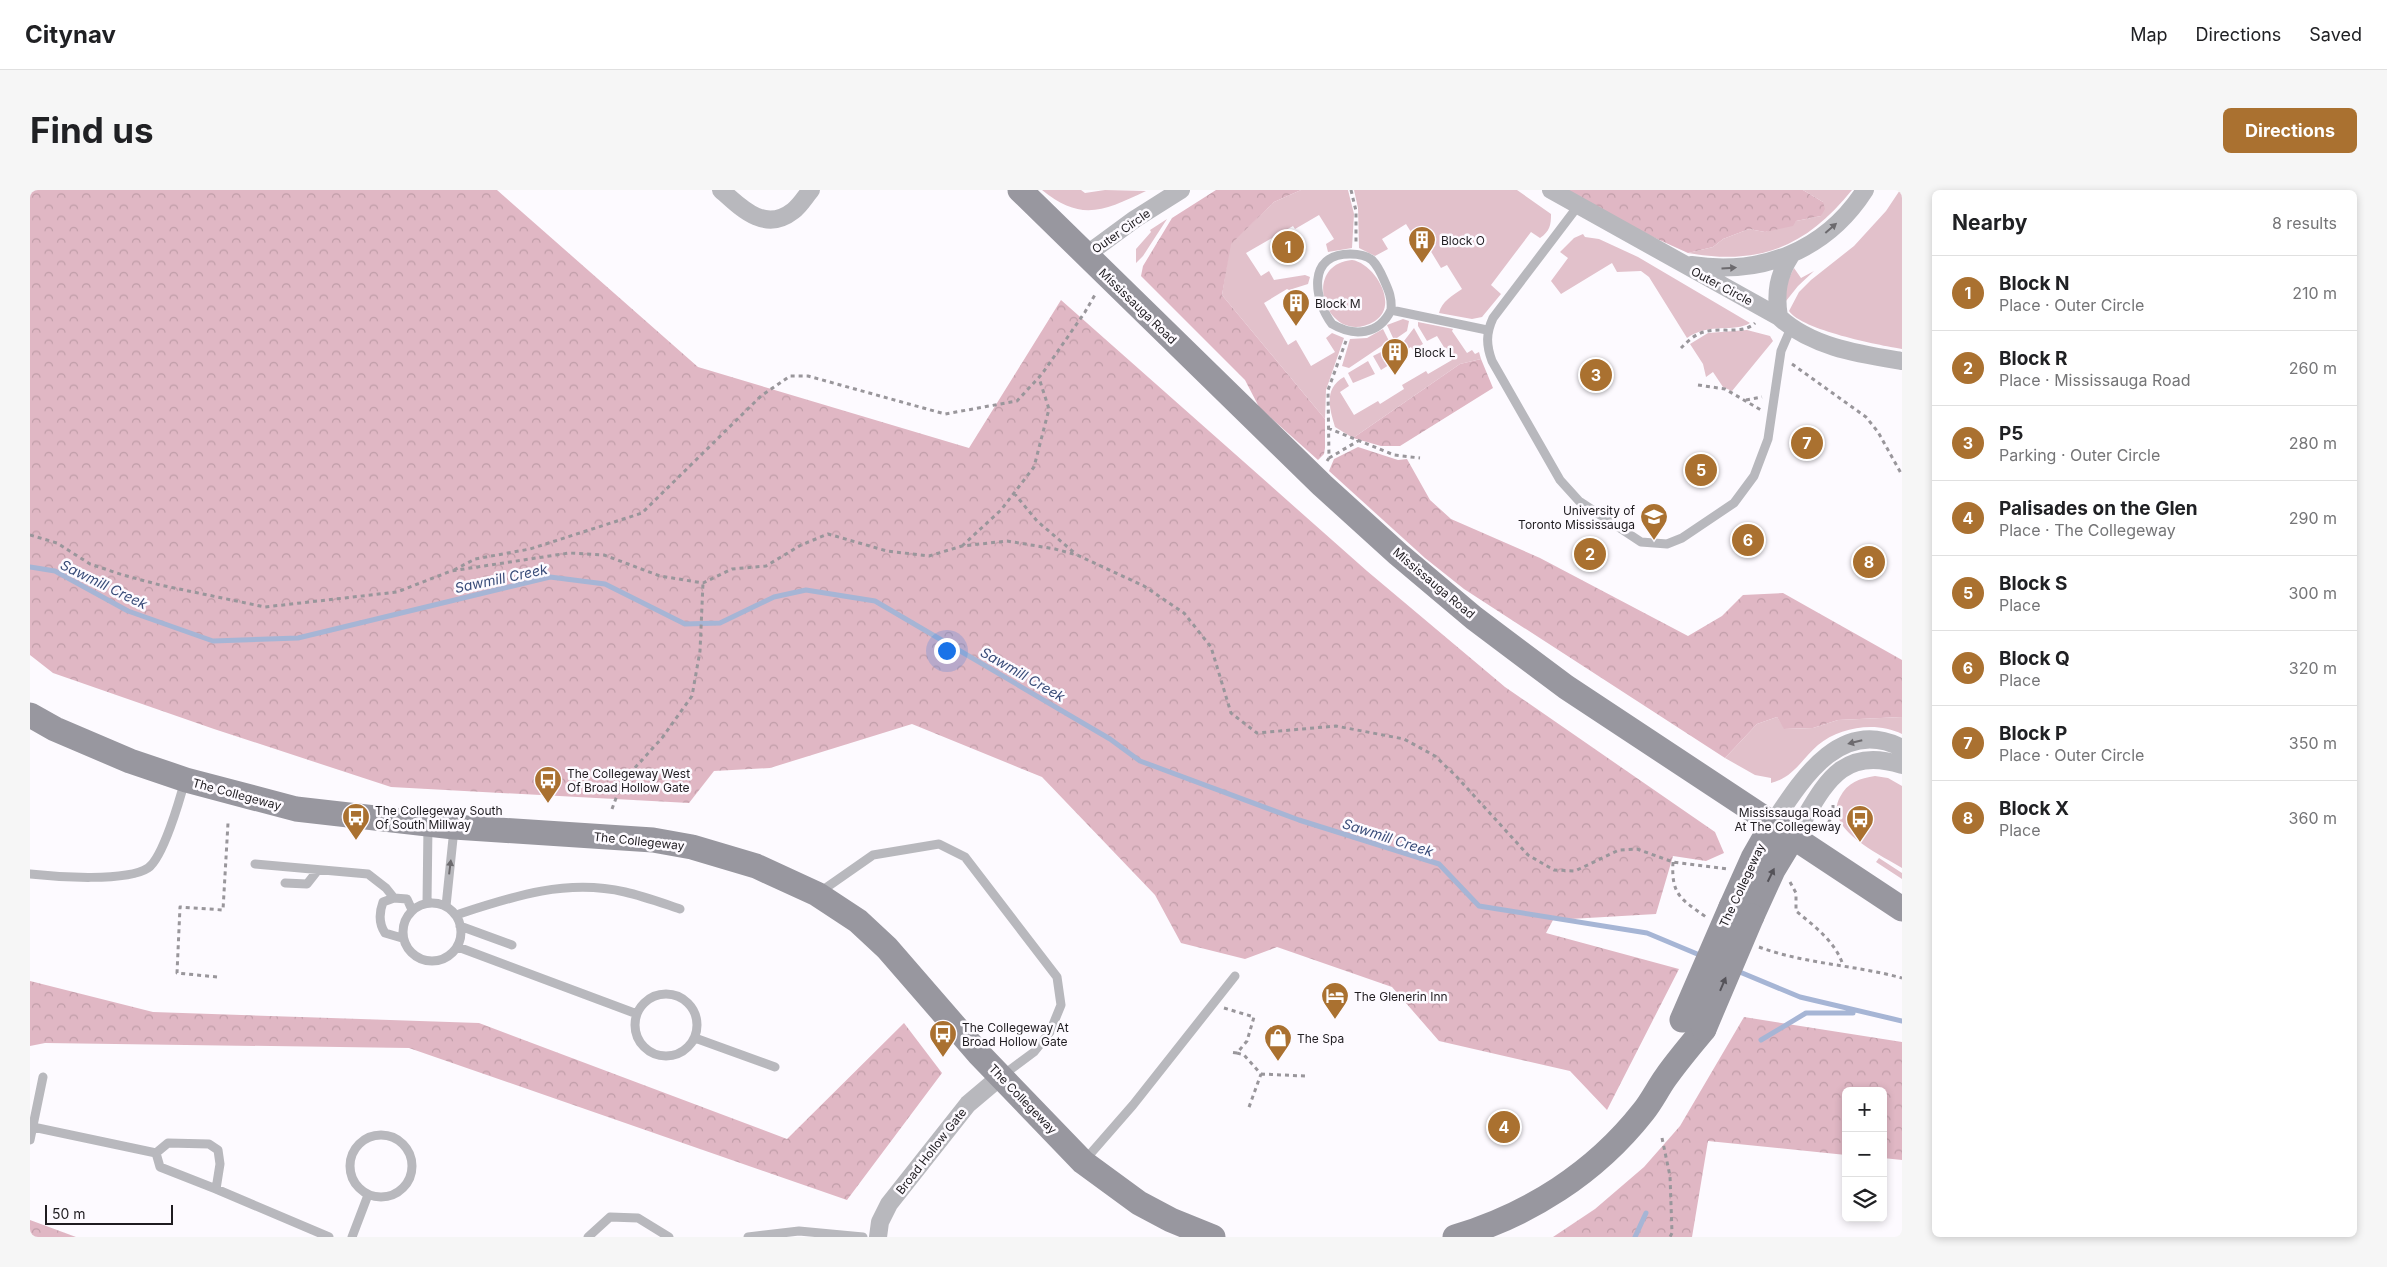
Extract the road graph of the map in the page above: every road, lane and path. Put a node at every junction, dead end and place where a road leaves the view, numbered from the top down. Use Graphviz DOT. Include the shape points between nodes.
graph roads {
  1 [pos="722,190"];
  2 [pos="811,190"];
  3 [pos="1020,190"];
  4 [pos="1181,190"];
  5 [pos="1351,190"];
  6 [pos="1550,190"];
  7 [pos="1865,190"];
  8 [pos="1578,206"];
  9 [pos="1355,254"];
  10 [pos="1086,255"];
  11 [pos="1791,255"];
  12 [pos="1680,264"];
  13 [pos="1096,293"];
  14 [pos="1391,310"];
  15 [pos="1755,322"];
  16 [pos="1785,322"];
  17 [pos="1487,330"];
  18 [pos="1352,333"];
  19 [pos="1681,348"];
  20 [pos="1786,358"];
  21 [pos="1902,361"];
  22 [pos="1038,378"];
  23 [pos="1698,384"];
  24 [pos="1768,396"];
  25 [pos="1745,400"];
  26 [pos="1766,412"];
  27 [pos="1328,428"];
  28 [pos="1358,441"];
  29 [pos="1329,458"];
  30 [pos="1420,458"];
  31 [pos="1322,467"];
  32 [pos="1902,475"];
  33 [pos="1014,493"];
  34 [pos="30,535"];
  35 [pos="962,546"];
  36 [pos="1077,555"];
  37 [pos="451,572"];
  38 [pos="703,582"];
  39 [pos="30,715"];
  40 [pos="1902,748"];
  41 [pos="1902,765"];
  42 [pos="186,780"];
  43 [pos="1833,802"];
  44 [pos="612,809"];
  45 [pos="228,823"];
  46 [pos="1828,823"];
  47 [pos="428,825"];
  48 [pos="454,827"];
  49 [pos="1783,830"];
  50 [pos="1673,862"];
  51 [pos="255,864"];
  52 [pos="1728,869"];
  53 [pos="318,870"];
  54 [pos="30,874"];
  55 [pos="1790,882"];
  56 [pos="285,883"];
  57 [pos="817,894"];
  58 [pos="394,898"];
  59 [pos="427,903"];
  60 [pos="446,906"];
  61 [pos="680,909"];
  62 [pos="1902,909"];
  63 [pos="412,910"];
  64 [pos="456,914"];
  65 [pos="1710,920"];
  66 [pos="460,926"];
  67 [pos="402,938"];
  68 [pos="1753,944"];
  69 [pos="512,945"];
  70 [pos="458,947"];
  71 [pos="1843,965"];
  72 [pos="1235,976"];
  73 [pos="217,977"];
  74 [pos="1902,978"];
  75 [pos="1212,1005"];
  76 [pos="637,1014"];
  77 [pos="695,1038"];
  78 [pos="1230,1052"];
  79 [pos="1237,1053"];
  80 [pos="775,1067"];
  81 [pos="1261,1074"];
  82 [pos="1304,1076"];
  83 [pos="43,1077"];
  84 [pos="1000,1077"];
  85 [pos="1248,1110"];
  86 [pos="33,1127"];
  87 [pos="1662,1138"];
  88 [pos="30,1140"];
  89 [pos="156,1153"];
  90 [pos="1083,1162"];
  91 [pos="216,1189"];
  92 [pos="368,1195"];
  93 [pos="329,1237"];
  94 [pos="352,1237"];
  95 [pos="588,1237"];
  96 [pos="669,1237"];
  97 [pos="748,1237"];
  98 [pos="863,1237"];
  99 [pos="878,1237"];
  100 [pos="1213,1237"];
  101 [pos="1455,1237"];
  102 [pos="1670,1237"];
  1 -- 2 [label="street" via="748,214 771,219 792,212"];
  3 -- 10 [label="street, Mississauga Road"];
  4 -- 10 [label="street, Outer Circle"];
  5 -- 9 [label="path" via="1356,212"];
  6 -- 8 [label="street, Outer Circle"];
  11 -- 7 [label="street, one-way" via="1816,241 1841,219"];
  8 -- 12 [label="street, Outer Circle"];
  8 -- 17 [label="lane"];
  9 -- 14 [label="lane" via="1371,260 1381,272 1392,298"];
  9 -- 18 [label="lane" via="1327,261 1318,274 1316,292 1332,324"];
  10 -- 49 [label="street, Mississauga Road" via="1322,485 1474,618 1566,687"];
  12 -- 11 [label="street, one-way" via="1737,267 1759,265"];
  11 -- 16 [label="street" via="1778,280 1776,293"];
  12 -- 16 [label="street, Outer Circle"];
  13 -- 22 [label="path"];
  14 -- 17 [label="lane"];
  14 -- 18 [label="lane" via="1373,329"];
  15 -- 19 [label="path" via="1741,329 1704,332 1688,340"];
  16 -- 17 [label="lane" via="1768,439 1745,490 1734,503 1682,538 1654,545 1626,534 1587,509 1560,480 1492,361"];
  16 -- 21 [label="street, Outer Circle" via="1825,343 1851,352"];
  18 -- 27 [label="path" via="1344,343 1328,390"];
  20 -- 32 [label="path" via="1866,416"];
  22 -- 33 [label="path" via="1049,409 1034,467"];
  22 -- 37 [label="path" via="1017,401 945,414 808,376 790,376 761,396 642,513 530,549 474,559"];
  23 -- 25 [label="path" via="1725,389"];
  24 -- 25 [label="path"];
  25 -- 26 [label="path"];
  27 -- 28 [label="path"];
  27 -- 29 [label="path"];
  28 -- 29 [label="path"];
  28 -- 30 [label="path" via="1401,457"];
  29 -- 31 [label="path"];
  33 -- 35 [label="path" via="1001,510"];
  33 -- 36 [label="path" via="1037,521"];
  34 -- 37 [label="path" via="56,543 90,564 122,576 265,607 397,592"];
  35 -- 36 [label="path" via="1008,541"];
  35 -- 38 [label="path" via="929,556 887,551 828,534 801,545 766,566 732,569"];
  36 -- 50 [label="path" via="1144,586 1184,613 1211,647 1231,713 1257,733 1336,726 1404,740 1434,756 1528,855 1554,870 1575,871 1619,850 1637,849"];
  37 -- 38 [label="path" via="568,553 604,555 660,576"];
  38 -- 44 [label="path" via="700,640 692,696 662,738 622,782"];
  39 -- 42 [label="street, The Collegeway" via="130,761"];
  40 -- 49 [label="street, The Collegeway, one-way" via="1876,739 1860,740 1842,745 1828,754 1790,798"];
  41 -- 49 [label="street, The Collegeway" via="1875,759 1845,766"];
  42 -- 47 [label="street, The Collegeway" via="296,809"];
  42 -- 54 [label="lane" via="162,847 149,868 127,876 50,877"];
  43 -- 46 [label="path"];
  45 -- 73 [label="path" via="223,910 180,907 177,973"];
  47 -- 48 [label="street, The Collegeway"];
  47 -- 59 [label="lane"];
  48 -- 57 [label="street, The Collegeway" via="653,840 692,847 756,866"];
  60 -- 48 [label="lane, one-way"];
  49 -- 62 [label="street, Mississauga Road"];
  49 -- 101 [label="street, The Collegeway, bridge" via="1773,870 1742,912 1693,1025 1644,1111 1604,1156 1578,1177 1548,1197 1502,1220"];
  50 -- 52 [label="path"];
  50 -- 65 [label="path" via="1673,886 1679,897"];
  51 -- 53 [label="lane"];
  53 -- 56 [label="lane" via="307,884"];
  53 -- 58 [label="lane" via="368,874"];
  55 -- 71 [label="path" via="1796,893 1796,910 1824,935"];
  57 -- 84 [label="street, The Collegeway" via="858,921 887,948"];
  57 -- 84 [label="lane" via="872,854 939,844 965,856 1057,977 1061,1005 1050,1032 1034,1052"];
  58 -- 63 [label="lane" via="407,899"];
  58 -- 67 [label="lane" via="383,902 381,926 386,933"];
  59 -- 60 [label="lane"];
  59 -- 63 [label="lane"];
  60 -- 64 [label="lane"];
  61 -- 64 [label="lane" via="624,892 549,888"];
  63 -- 67 [label="lane" via="402,927"];
  64 -- 66 [label="lane"];
  66 -- 69 [label="lane"];
  66 -- 70 [label="lane"];
  67 -- 70 [label="lane" via="410,954 431,962 450,956"];
  68 -- 71 [label="path" via="1783,956"];
  70 -- 76 [label="lane"];
  71 -- 74 [label="path"];
  72 -- 75 [label="lane"];
  75 -- 79 [label="path" via="1254,1017 1247,1041"];
  75 -- 90 [label="lane"];
  76 -- 77 [label="lane" via="636,1033 644,1047 656,1055 674,1056"];
  76 -- 77 [label="lane" via="647,1000 661,994 677,996 690,1006 697,1021"];
  77 -- 80 [label="lane"];
  78 -- 79 [label="path"];
  79 -- 81 [label="path" via="1244,1055"];
  81 -- 82 [label="path"];
  81 -- 85 [label="path"];
  83 -- 86 [label="lane"];
  84 -- 90 [label="street, The Collegeway"];
  84 -- 99 [label="street, Broad Hollow Gate" via="968,1104 889,1204 880,1222"];
  86 -- 88 [label="lane"];
  86 -- 89 [label="lane"];
  87 -- 102 [label="path" via="1670,1176"];
  89 -- 91 [label="lane" via="160,1167"];
  89 -- 91 [label="lane" via="168,1143 208,1144 218,1150 220,1164"];
  90 -- 100 [label="street, The Collegeway" via="1139,1203"];
  91 -- 93 [label="lane"];
  92 -- 92 [label="lane" via="385,1198 400,1192 410,1179 413,1162 407,1147 394,1136 377,1134 362,1140 351,1153 349,1170 355,1185"];
  92 -- 94 [label="lane"];
  95 -- 96 [label="lane" via="610,1217 638,1218"];
  97 -- 98 [label="lane" via="799,1231"];
}
